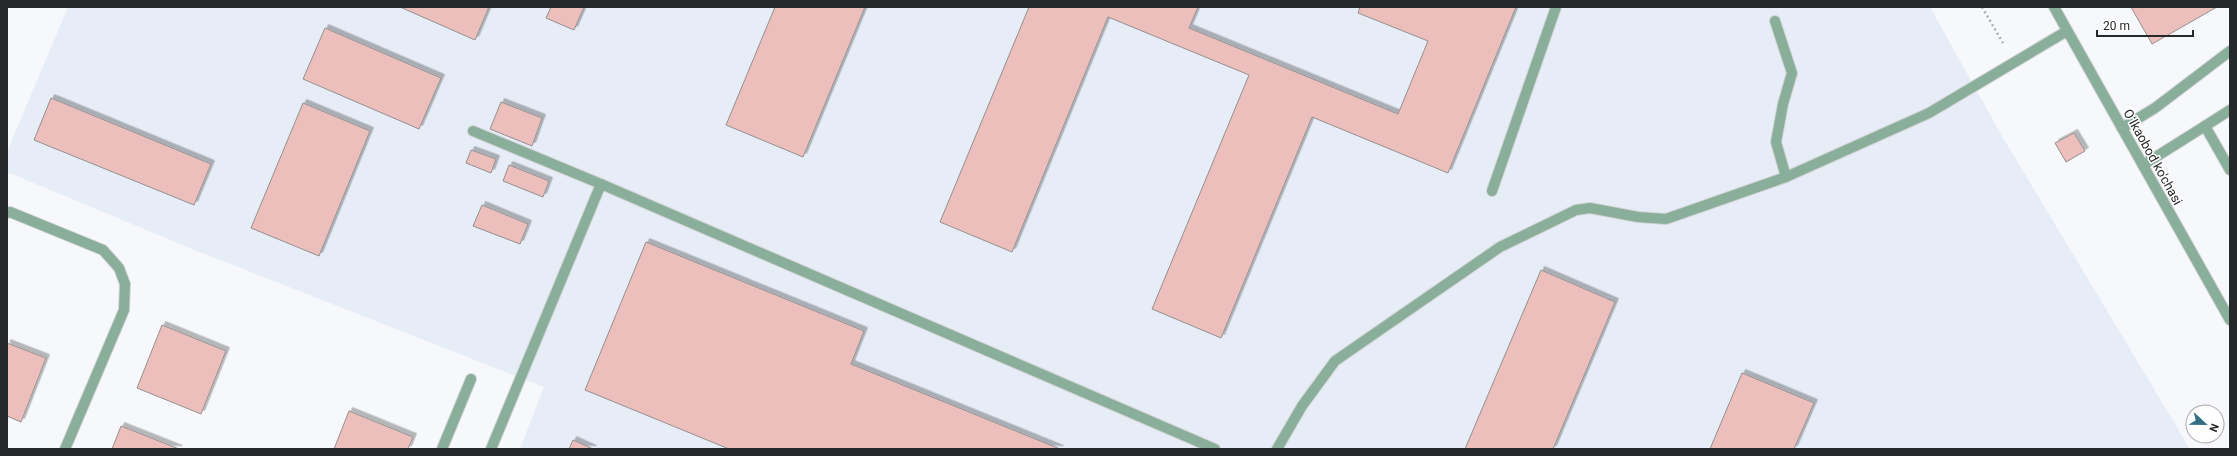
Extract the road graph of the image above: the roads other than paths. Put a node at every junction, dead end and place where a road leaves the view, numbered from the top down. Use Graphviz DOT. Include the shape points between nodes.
graph roads {
  1 [pos="1556,7"];
  2 [pos="2054,7"];
  3 [pos="1775,21"];
  4 [pos="2067,31"];
  5 [pos="2230,51"];
  6 [pos="2230,110"];
  7 [pos="2205,126"];
  8 [pos="2122,128"];
  9 [pos="473,131"];
  10 [pos="2142,165"];
  11 [pos="2230,170"];
  12 [pos="1786,177"];
  13 [pos="600,184"];
  14 [pos="1492,191"];
  15 [pos="7,213"];
  16 [pos="2230,320"];
  17 [pos="471,379"];
  18 [pos="65,449"];
  19 [pos="442,449"];
  20 [pos="490,449"];
  21 [pos="1215,449"];
  22 [pos="1278,449"];
  1 -- 14 [label="street"];
  2 -- 4 [label="street, Oʻlkaobod ko'chasi"];
  3 -- 12 [label="street" via="1792,73 1776,142"];
  4 -- 8 [label="street, Oʻlkaobod ko'chasi"];
  4 -- 12 [label="street" via="1929,113"];
  5 -- 8 [label="street" via="2155,108"];
  6 -- 7 [label="street"];
  7 -- 10 [label="street"];
  7 -- 11 [label="street"];
  8 -- 10 [label="street, Oʻlkaobod ko'chasi"];
  9 -- 13 [label="street"];
  10 -- 16 [label="street, Oʻlkaobod ko'chasi"];
  12 -- 22 [label="street" via="1666,219 1638,218 1590,208 1576,210 1500,247 1335,361 1302,406"];
  13 -- 20 [label="street"];
  13 -- 21 [label="street"];
  15 -- 18 [label="street" via="10,212 103,250 119,268 125,284 124,310"];
  17 -- 19 [label="street"];
}
